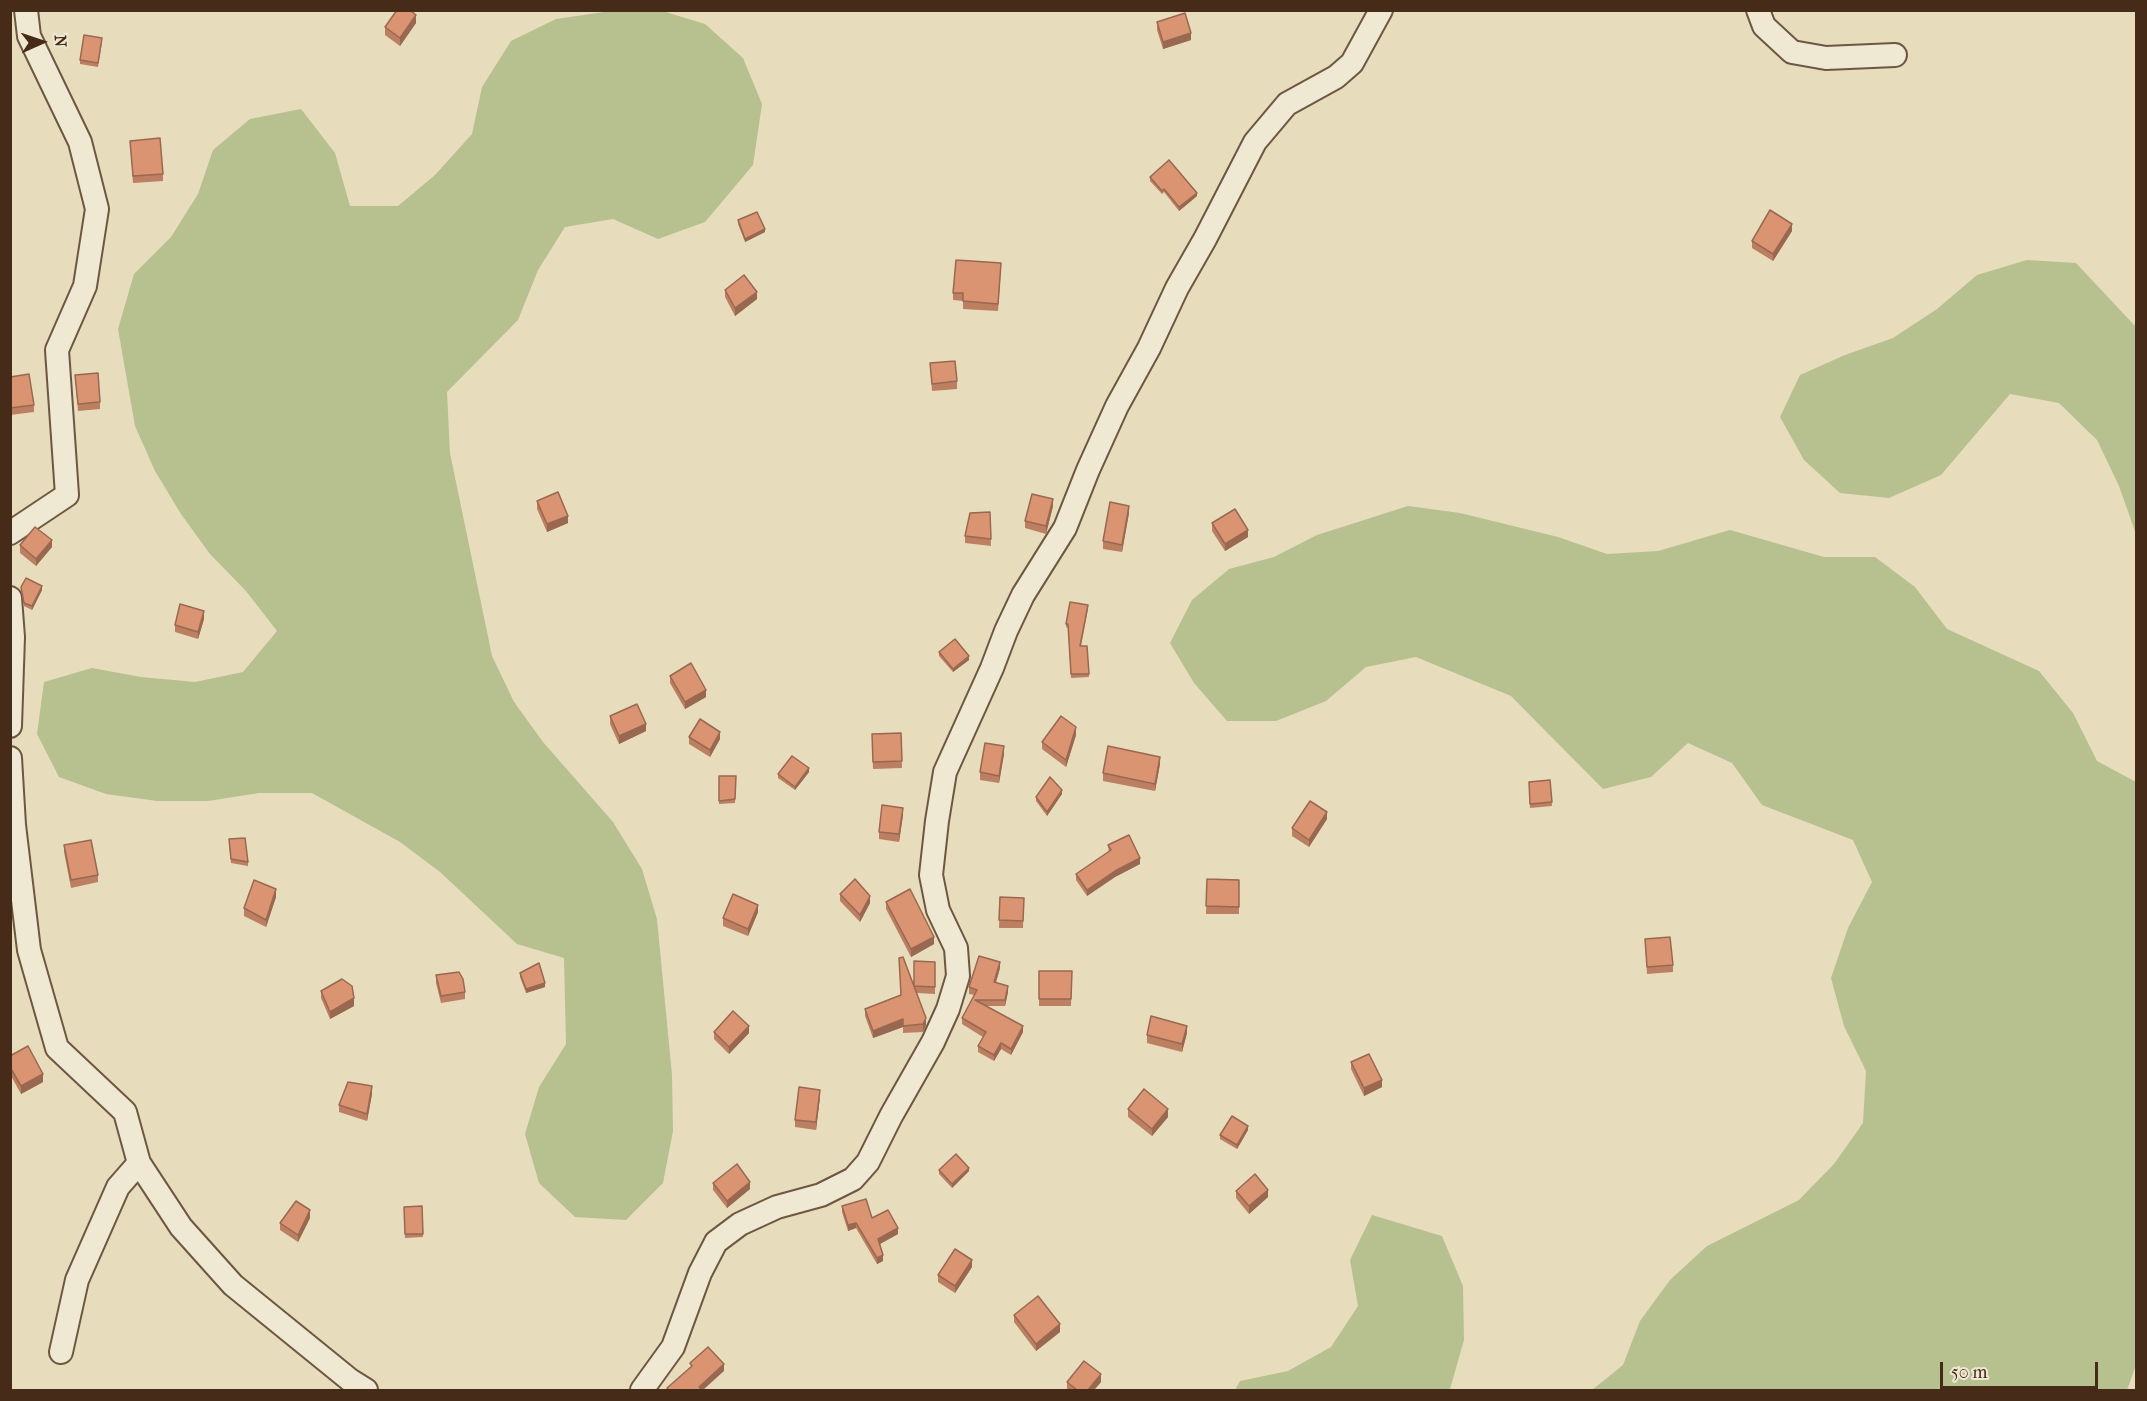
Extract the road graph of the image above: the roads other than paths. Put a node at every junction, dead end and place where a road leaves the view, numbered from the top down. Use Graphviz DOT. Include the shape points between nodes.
graph roads {
  1 [pos="26,10"];
  2 [pos="1381,10"];
  3 [pos="1758,10"];
  4 [pos="1894,55"];
  5 [pos="10,533"];
  6 [pos="10,598"];
  7 [pos="10,726"];
  8 [pos="10,758"];
  9 [pos="139,1163"];
  10 [pos="61,1352"];
  11 [pos="366,1390"];
  12 [pos="642,1390"];
  1 -- 5 [label="street" via="29,36 80,142 98,209 85,286 57,350 67,495"];
  2 -- 12 [label="street" via="1352,63 1336,78 1287,104 1255,142 1117,406 1065,528 1023,595 1006,631 945,772 931,875 938,910 956,948 958,976 933,1042 868,1162 853,1179 821,1195 777,1207 740,1224 716,1242 673,1347"];
  3 -- 4 [label="street" via="1764,26 1791,51 1826,58"];
  6 -- 7 [label="street"];
  8 -- 9 [label="street" via="29,950 57,1048 125,1112"];
  9 -- 10 [label="street" via="118,1187 77,1280"];
  9 -- 11 [label="street" via="181,1227 233,1285"];
}
